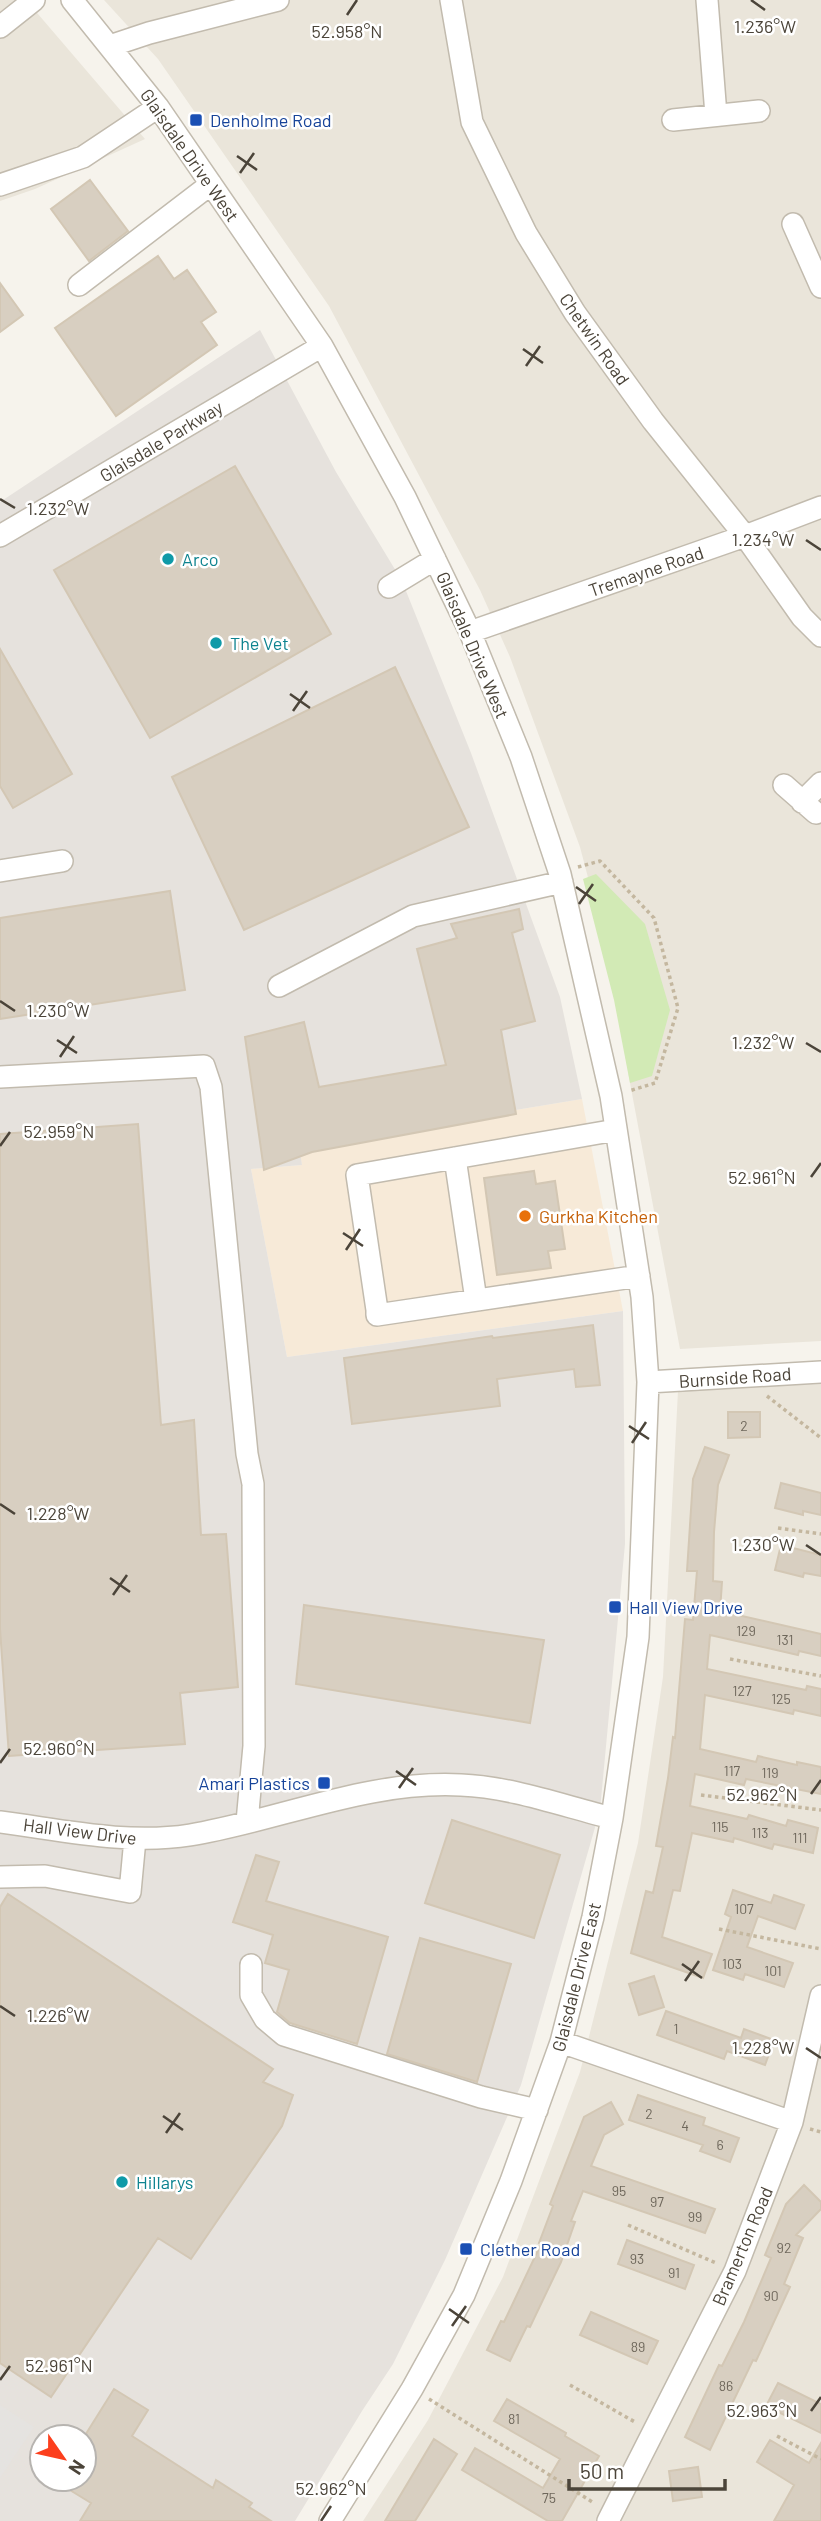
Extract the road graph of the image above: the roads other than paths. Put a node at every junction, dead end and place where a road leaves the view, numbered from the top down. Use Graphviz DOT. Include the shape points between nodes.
graph roads {
  1 [pos="34,0"];
  2 [pos="72,0"];
  3 [pos="278,0"];
  4 [pos="451,0"];
  5 [pos="707,0"];
  6 [pos="0,27"];
  7 [pos="110,46"];
  8 [pos="158,107"];
  9 [pos="759,111"];
  10 [pos="716,115"];
  11 [pos="673,120"];
  12 [pos="211,184"];
  13 [pos="0,185"];
  14 [pos="793,224"];
  15 [pos="79,285"];
  16 [pos="821,287"];
  17 [pos="322,346"];
  18 [pos="821,507"];
  19 [pos="0,536"];
  20 [pos="745,536"];
  21 [pos="435,559"];
  22 [pos="389,587"];
  23 [pos="470,632"];
  24 [pos="821,636"];
  25 [pos="821,783"];
  26 [pos="784,785"];
  27 [pos="62,862"];
  28 [pos="0,871"];
  29 [pos="561,878"];
  30 [pos="279,986"];
  31 [pos="0,1077"];
  32 [pos="616,1130"];
  33 [pos="455,1158"];
  34 [pos="639,1276"];
  35 [pos="476,1300"];
  36 [pos="821,1371"];
  37 [pos="648,1382"];
  38 [pos="612,1818"];
  39 [pos="0,1822"];
  40 [pos="247,1822"];
  41 [pos="135,1839"];
  42 [pos="0,1877"];
  43 [pos="251,1965"];
  44 [pos="821,1996"];
  45 [pos="561,2042"];
  46 [pos="537,2110"];
  47 [pos="792,2123"];
  48 [pos="610,2518"];
  49 [pos="330,2521"];
  1 -- 6 [label="street"];
  2 -- 7 [label="street, Glaisdale Drive West"];
  3 -- 7 [label="street"];
  4 -- 20 [label="street, Chetwin Road" via="472,122 526,233 575,313 653,421"];
  5 -- 10 [label="street"];
  7 -- 8 [label="street, Glaisdale Drive West"];
  8 -- 12 [label="street, Glaisdale Drive West"];
  8 -- 13 [label="street" via="83,157"];
  9 -- 10 [label="street"];
  10 -- 11 [label="street"];
  12 -- 15 [label="street"];
  12 -- 17 [label="street, Glaisdale Drive West"];
  14 -- 16 [label="street"];
  17 -- 19 [label="street, Glaisdale Parkway"];
  17 -- 21 [label="street, Glaisdale Drive West"];
  18 -- 20 [label="street, Tremayne Road"];
  20 -- 23 [label="street, Tremayne Road"];
  20 -- 24 [label="street, Chetwin Road" via="802,617"];
  21 -- 22 [label="street"];
  21 -- 23 [label="street, Glaisdale Drive West"];
  23 -- 29 [label="street, Glaisdale Drive West" via="521,757"];
  25 -- 26 [label="street" via="809,807"];
  27 -- 28 [label="street"];
  29 -- 30 [label="street" via="414,916"];
  29 -- 32 [label="street, Glaisdale Drive West"];
  31 -- 40 [label="street" via="204,1066 211,1087 253,1484 254,1746"];
  32 -- 33 [label="street"];
  32 -- 34 [label="street, Glaisdale Drive West"];
  33 -- 35 [label="street"];
  33 -- 35 [label="street" via="357,1175 377,1315"];
  34 -- 35 [label="street"];
  34 -- 37 [label="street, Glaisdale Drive West"];
  36 -- 37 [label="street, Burnside Road"];
  37 -- 38 [label="street, Glaisdale Drive East" via="638,1637"];
  38 -- 40 [label="street, Hall View Drive" via="462,1785 349,1797"];
  38 -- 45 [label="street, Glaisdale Drive East"];
  39 -- 41 [label="street, Hall View Drive"];
  40 -- 41 [label="street, Hall View Drive" via="189,1835"];
  41 -- 42 [label="street" via="130,1892 46,1876"];
  43 -- 46 [label="street" via="251,1995 265,2018 284,2035"];
  44 -- 47 [label="street, Bramerton Road"];
  45 -- 46 [label="street, Glaisdale Drive East"];
  45 -- 47 [label="street"];
  46 -- 49 [label="street, Glaisdale Drive East" via="464,2295"];
  47 -- 48 [label="street, Bramerton Road" via="735,2271"];
}
